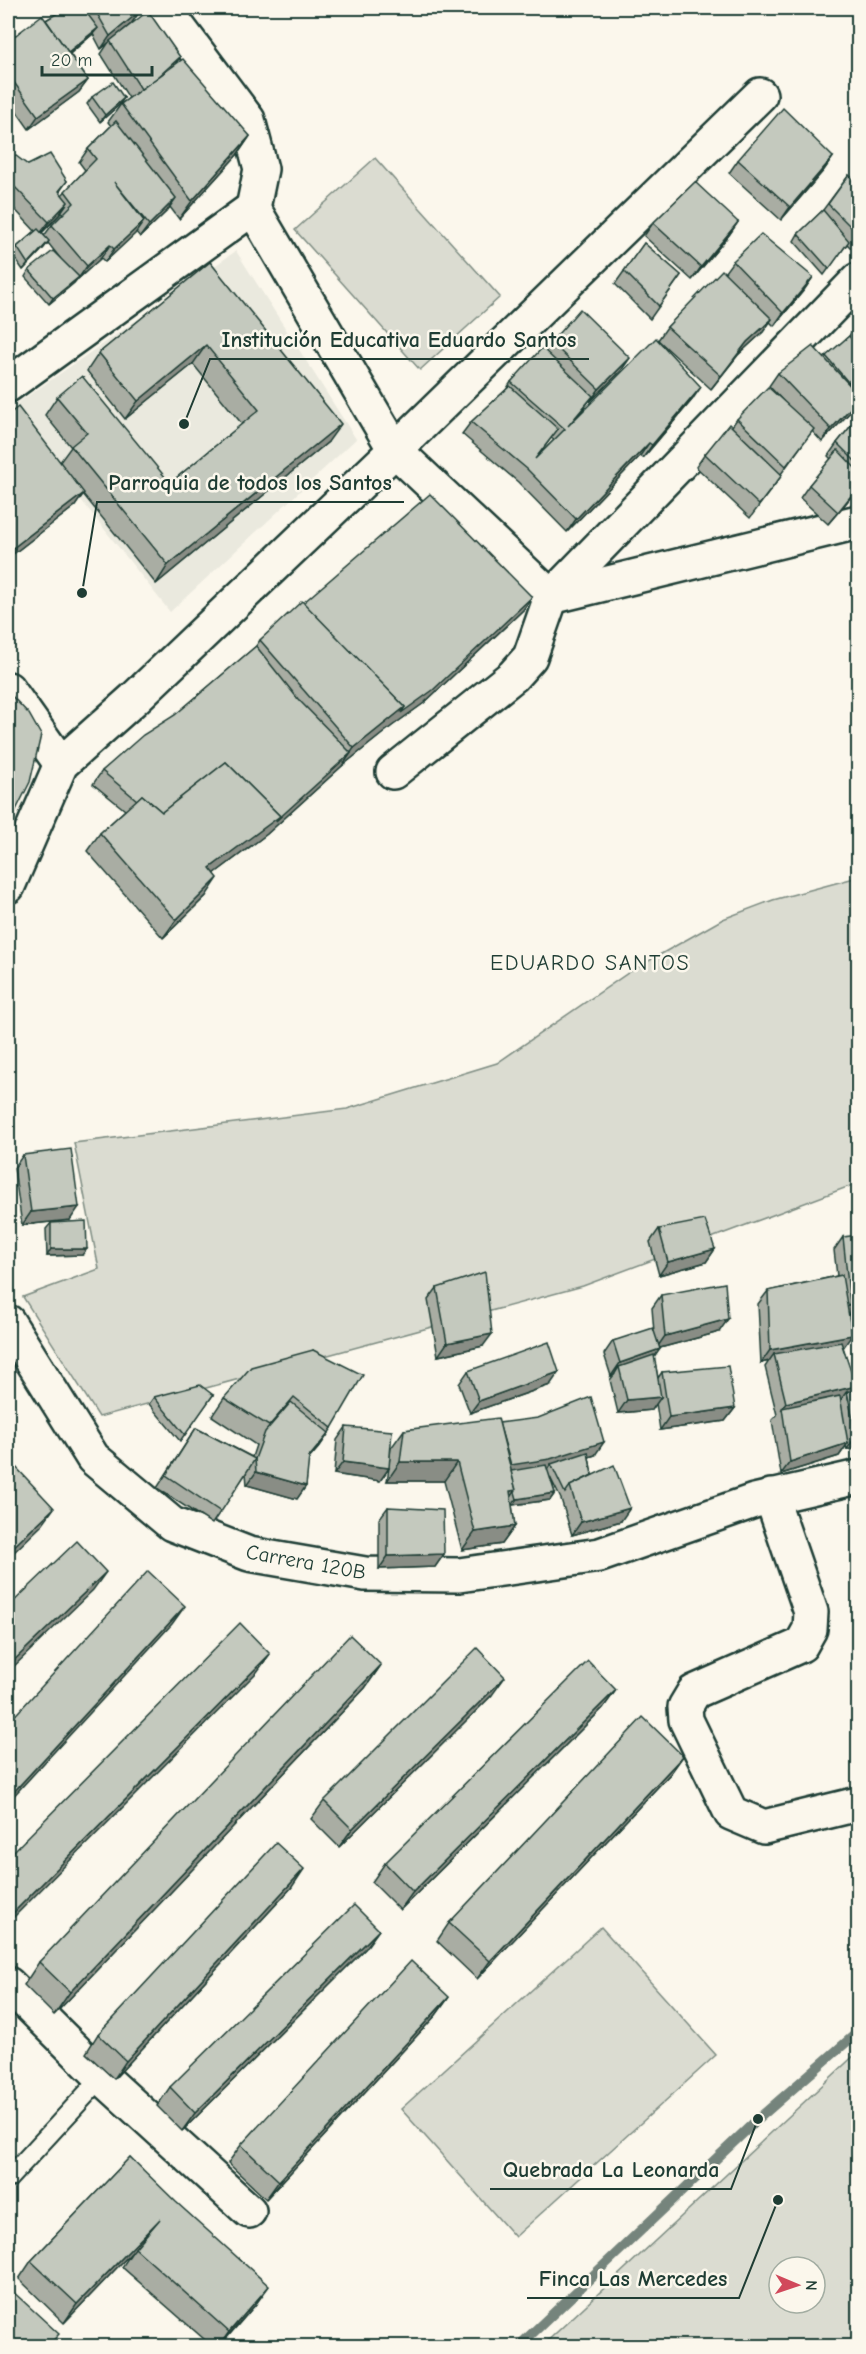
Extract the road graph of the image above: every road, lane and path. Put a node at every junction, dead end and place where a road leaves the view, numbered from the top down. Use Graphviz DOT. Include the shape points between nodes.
graph roads {
  1 [pos="44,8"];
  2 [pos="164,8"];
  3 [pos="8,35"];
  4 [pos="760,95"];
  5 [pos="253,208"];
  6 [pos="858,280"];
  7 [pos="8,385"];
  8 [pos="395,450"];
  9 [pos="858,522"];
  10 [pos="550,597"];
  11 [pos="8,689"];
  12 [pos="61,764"];
  13 [pos="393,772"];
  14 [pos="8,886"];
  15 [pos="8,1322"];
  16 [pos="858,1477"];
  17 [pos="771,1496"];
  18 [pos="858,1804"];
  19 [pos="8,1984"];
  20 [pos="102,2077"];
  21 [pos="8,2179"];
  22 [pos="249,2211"];
  1 -- 3 [label="street"];
  2 -- 5 [label="street" via="248,120 261,169"];
  4 -- 8 [label="street"];
  5 -- 7 [label="street"];
  5 -- 8 [label="street"];
  6 -- 10 [label="street"];
  8 -- 10 [label="street"];
  8 -- 12 [label="street"];
  9 -- 10 [label="street"];
  10 -- 13 [label="street" via="530,657 513,676"];
  11 -- 12 [label="street"];
  12 -- 14 [label="street"];
  15 -- 17 [label="street, Carrera 120B" via="93,1458 172,1524 249,1554 365,1574 459,1575 600,1555"];
  16 -- 17 [label="street, Carrera 120B"];
  17 -- 18 [label="street" via="811,1612 810,1629 801,1645 694,1692 685,1707 686,1720 731,1813 764,1827"];
  19 -- 20 [label="street"];
  20 -- 21 [label="lane"];
  20 -- 22 [label="street"];
}
